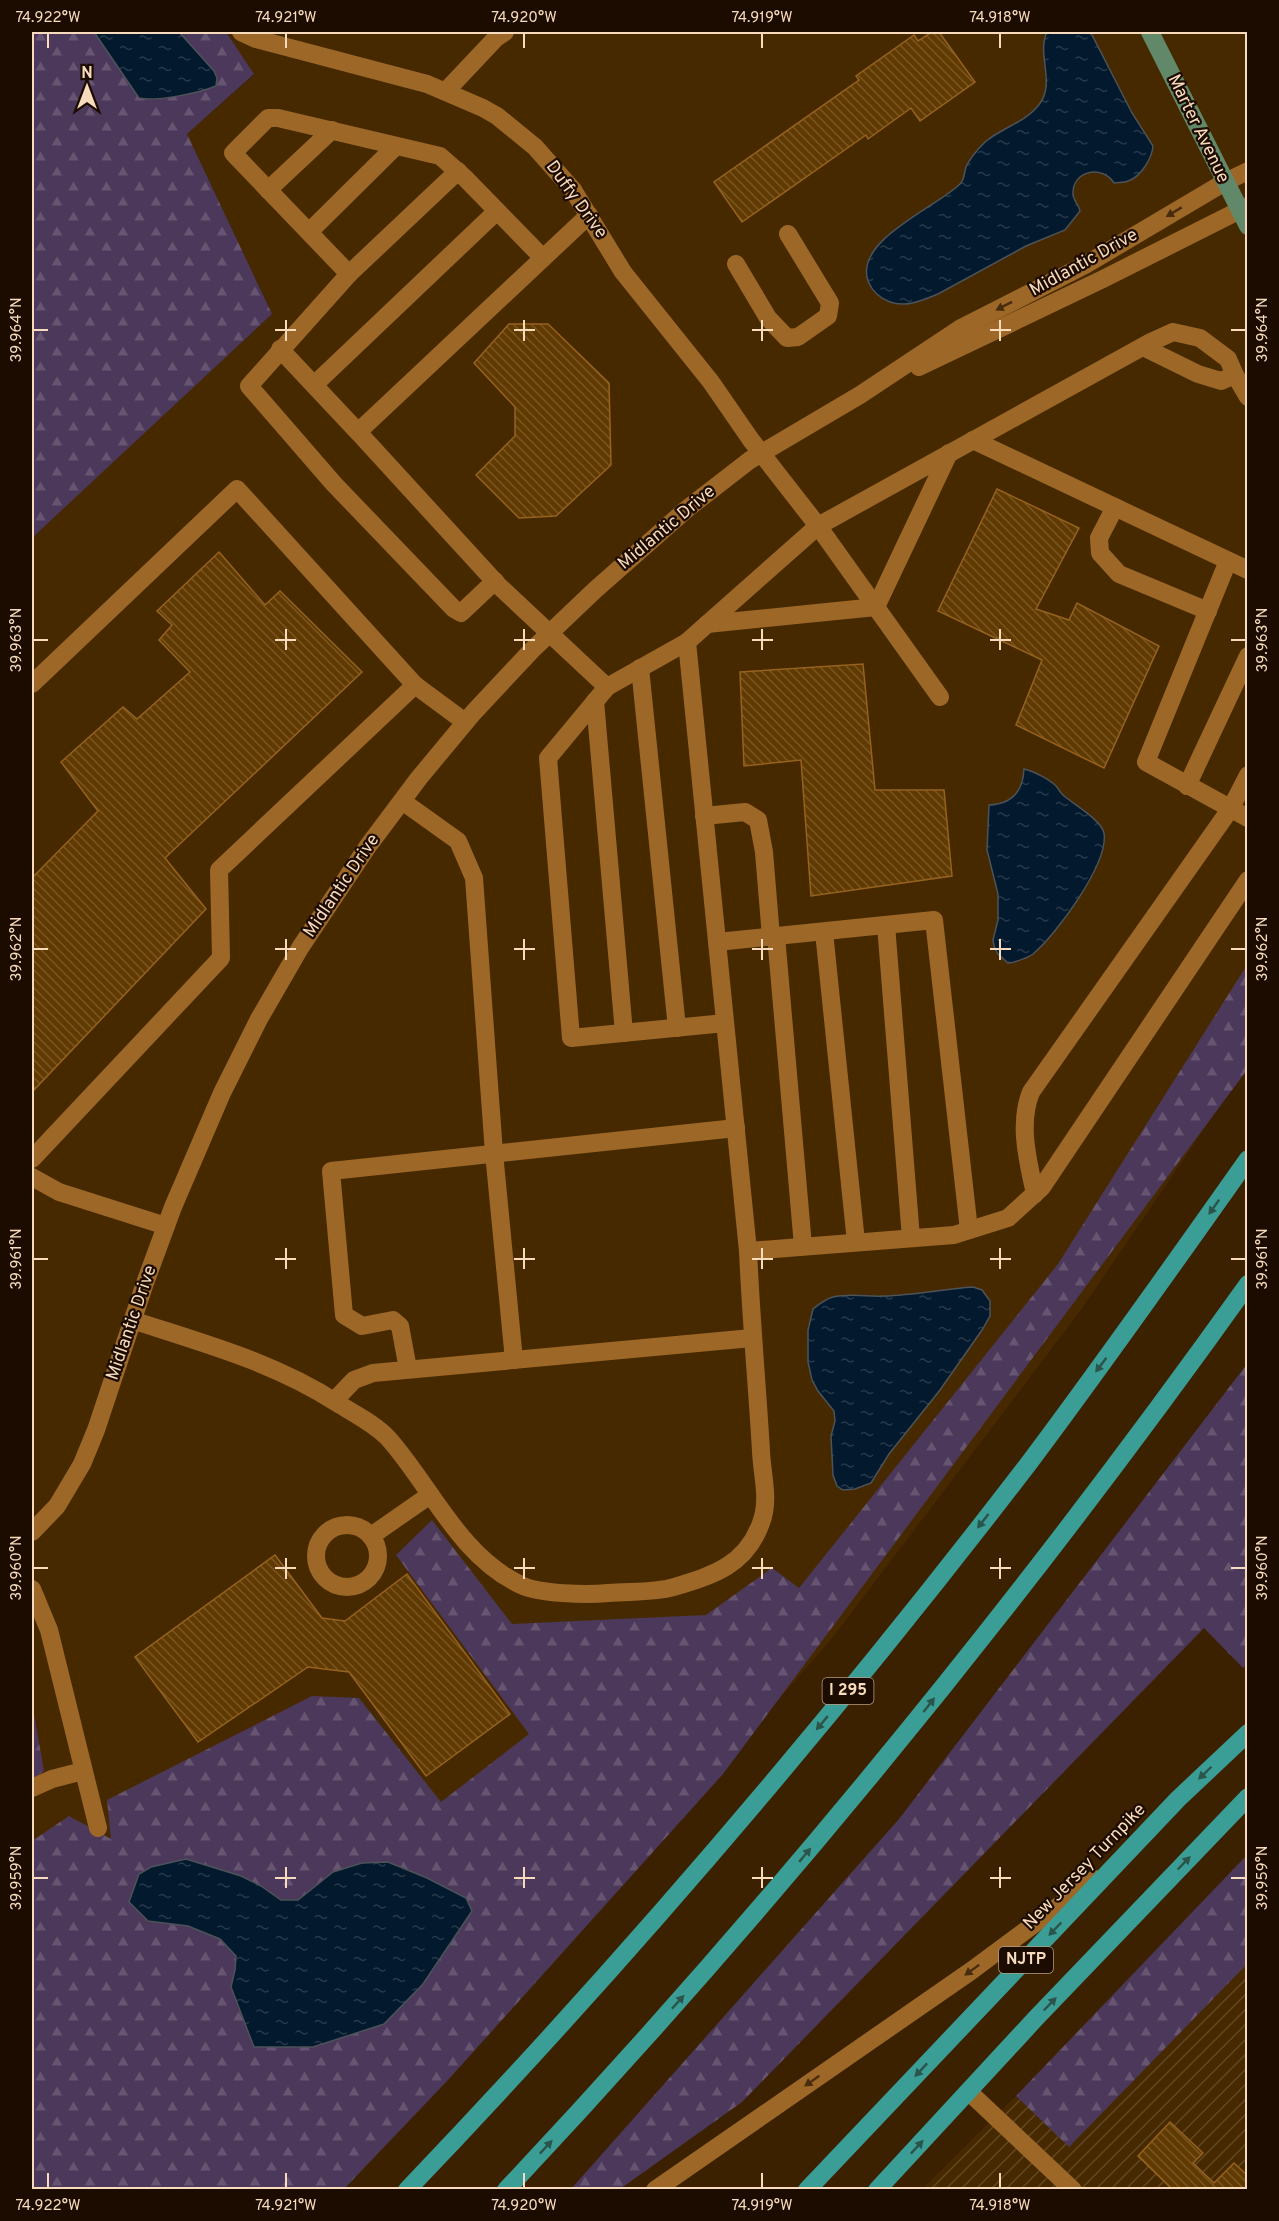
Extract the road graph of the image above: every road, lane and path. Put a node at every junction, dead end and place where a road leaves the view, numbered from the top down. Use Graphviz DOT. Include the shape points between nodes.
graph roads {
  1 [pos="241,32"];
  2 [pos="505,32"];
  3 [pos="1150,32"];
  4 [pos="446,91"];
  5 [pos="332,130"];
  6 [pos="396,146"];
  7 [pos="458,171"];
  8 [pos="1248,171"];
  9 [pos="1225,182"];
  10 [pos="268,190"];
  11 [pos="497,211"];
  12 [pos="1245,214"];
  13 [pos="589,215"];
  14 [pos="309,232"];
  15 [pos="788,234"];
  16 [pos="543,258"];
  17 [pos="736,264"];
  18 [pos="349,274"];
  19 [pos="1143,347"];
  20 [pos="280,349"];
  21 [pos="1235,375"];
  22 [pos="314,385"];
  23 [pos="860,395"];
  24 [pos="1248,397"];
  25 [pos="358,432"];
  26 [pos="973,440"];
  27 [pos="949,453"];
  28 [pos="761,454"];
  29 [pos="1114,507"];
  30 [pos="818,526"];
  31 [pos="1228,561"];
  32 [pos="1248,570"];
  33 [pos="495,581"];
  34 [pos="876,608"];
  35 [pos="1208,610"];
  36 [pos="706,624"];
  37 [pos="550,633"];
  38 [pos="687,642"];
  39 [pos="1248,656"];
  40 [pos="640,668"];
  41 [pos="32,684"];
  42 [pos="415,684"];
  43 [pos="607,687"];
  44 [pos="940,697"];
  45 [pos="595,701"];
  46 [pos="465,722"];
  47 [pos="1248,775"];
  48 [pos="1187,786"];
  49 [pos="402,801"];
  50 [pos="1231,808"];
  51 [pos="704,816"];
  52 [pos="1248,818"];
  53 [pos="1248,880"];
  54 [pos="886,925"];
  55 [pos="824,932"];
  56 [pos="773,936"];
  57 [pos="717,942"];
  58 [pos="725,1023"];
  59 [pos="678,1028"];
  60 [pos="624,1033"];
  61 [pos="736,1128"];
  62 [pos="494,1154"];
  63 [pos="32,1159"];
  64 [pos="1248,1159"];
  65 [pos="32,1177"];
  66 [pos="1035,1194"];
  67 [pos="166,1226"];
  68 [pos="969,1230"];
  69 [pos="911,1238"];
  70 [pos="856,1242"];
  71 [pos="803,1246"];
  72 [pos="748,1251"];
  73 [pos="1248,1284"];
  74 [pos="132,1320"];
  75 [pos="752,1338"];
  76 [pos="514,1360"];
  77 [pos="408,1370"];
  78 [pos="334,1401"];
  79 [pos="430,1496"];
  80 [pos="32,1532"];
  81 [pos="371,1536"];
  82 [pos="32,1589"];
  83 [pos="1248,1733"];
  84 [pos="83,1771"];
  85 [pos="32,1788"];
  86 [pos="1248,1797"];
  87 [pos="98,1828"];
  88 [pos="1121,1860"];
  89 [pos="969,2092"];
  90 [pos="407,2190"];
  91 [pos="506,2190"];
  92 [pos="656,2190"];
  93 [pos="807,2190"];
  94 [pos="877,2190"];
  95 [pos="1073,2190"];
  1 -- 4 [label="street, Duffy Drive"];
  2 -- 4 [label="street"];
  3 -- 9 [label="main road, Marter Avenue"];
  4 -- 13 [label="street, Duffy Drive" via="483,108 523,135 573,190"];
  5 -- 6 [label="street"];
  5 -- 10 [label="street"];
  5 -- 10 [label="street" via="268,118 233,153"];
  6 -- 7 [label="street" via="440,156"];
  6 -- 14 [label="street"];
  7 -- 11 [label="street"];
  7 -- 18 [label="street"];
  8 -- 9 [label="street, Midlantic Drive"];
  9 -- 12 [label="main road, Marter Avenue"];
  9 -- 23 [label="street, Midlantic Drive, one-way" via="1085,265 961,328"];
  10 -- 14 [label="street"];
  11 -- 16 [label="street"];
  11 -- 22 [label="street"];
  12 -- 23 [label="street, Midlantic Drive"];
  13 -- 16 [label="street"];
  13 -- 28 [label="street, Duffy Drive" via="623,272 711,382"];
  14 -- 18 [label="street"];
  15 -- 17 [label="street" via="830,303 828,316 798,337 787,338 768,318"];
  16 -- 25 [label="street"];
  18 -- 20 [label="street"];
  19 -- 21 [label="street" via="1206,377 1221,381"];
  19 -- 21 [label="street" via="1173,332 1200,338 1228,359"];
  19 -- 26 [label="street"];
  20 -- 22 [label="street"];
  20 -- 33 [label="street" via="249,386 334,484 454,609 461,613"];
  21 -- 24 [label="street"];
  22 -- 25 [label="street"];
  23 -- 28 [label="street, Midlantic Drive"];
  25 -- 33 [label="street"];
  26 -- 27 [label="street"];
  26 -- 29 [label="street"];
  27 -- 30 [label="street"];
  27 -- 34 [label="street"];
  28 -- 30 [label="street, Duffy Drive"];
  28 -- 37 [label="street, Midlantic Drive" via="688,508"];
  29 -- 31 [label="street"];
  29 -- 35 [label="street" via="1099,538 1100,553 1119,574"];
  30 -- 34 [label="street, Duffy Drive"];
  30 -- 36 [label="street"];
  31 -- 32 [label="street"];
  31 -- 35 [label="street"];
  33 -- 37 [label="street"];
  34 -- 36 [label="street"];
  34 -- 44 [label="street, Duffy Drive"];
  35 -- 48 [label="street" via="1146,762"];
  36 -- 38 [label="street"];
  37 -- 43 [label="street"];
  37 -- 46 [label="street, Midlantic Drive"];
  38 -- 40 [label="street"];
  38 -- 51 [label="street"];
  39 -- 48 [label="street"];
  40 -- 43 [label="street"];
  40 -- 59 [label="street"];
  41 -- 42 [label="street" via="237,489"];
  42 -- 46 [label="street"];
  42 -- 63 [label="street" via="219,870 221,957"];
  43 -- 45 [label="street"];
  45 -- 60 [label="street"];
  45 -- 60 [label="street" via="548,758 571,1038"];
  46 -- 49 [label="street, Midlantic Drive"];
  47 -- 50 [label="street"];
  48 -- 50 [label="street"];
  49 -- 62 [label="street" via="458,842 474,878"];
  49 -- 67 [label="street, Midlantic Drive" via="321,915 274,992 222,1093"];
  50 -- 52 [label="street"];
  50 -- 66 [label="street" via="1031,1092 1025,1108 1025,1144"];
  51 -- 56 [label="street" via="745,812 758,820"];
  51 -- 57 [label="street"];
  53 -- 66 [label="street"];
  54 -- 55 [label="street"];
  54 -- 68 [label="street" via="934,920"];
  54 -- 69 [label="street"];
  55 -- 56 [label="street"];
  55 -- 70 [label="street"];
  56 -- 57 [label="street"];
  56 -- 71 [label="street"];
  57 -- 58 [label="street"];
  58 -- 59 [label="street"];
  58 -- 61 [label="street"];
  59 -- 60 [label="street"];
  61 -- 62 [label="street"];
  61 -- 72 [label="street"];
  62 -- 76 [label="street"];
  62 -- 77 [label="street" via="331,1171 344,1315 362,1326 393,1320 400,1326"];
  64 -- 90 [label="highway, I 295, one-way" via="1029,1462 840,1702 592,1990"];
  65 -- 67 [label="street" via="59,1191"];
  66 -- 68 [label="street" via="1008,1218"];
  67 -- 74 [label="street, Midlantic Drive"];
  68 -- 69 [label="street"];
  69 -- 70 [label="street"];
  70 -- 71 [label="street"];
  71 -- 72 [label="street"];
  72 -- 75 [label="street"];
  91 -- 73 [label="highway, one-way" via="717,1958 909,1731 1137,1438"];
  74 -- 78 [label="street" via="261,1362"];
  74 -- 80 [label="street, Midlantic Drive" via="82,1464 57,1506"];
  75 -- 76 [label="street"];
  75 -- 79 [label="street" via="766,1501 752,1541 740,1558 721,1570 669,1588 582,1595 523,1587 493,1568 466,1542"];
  76 -- 77 [label="street"];
  77 -- 78 [label="street" via="359,1377"];
  78 -- 79 [label="street" via="386,1435"];
  79 -- 81 [label="street"];
  82 -- 84 [label="street" via="49,1630"];
  83 -- 88 [label="highway, New Jersey Turnpike / NJTP, one-way"];
  84 -- 85 [label="street"];
  84 -- 87 [label="street"];
  89 -- 86 [label="highway, NJTP, one-way"];
  88 -- 92 [label="street, one-way" via="971,1971"];
  88 -- 93 [label="highway, New Jersey Turnpike / NJTP, one-way"];
  94 -- 89 [label="highway, NJTP, one-way"];
  89 -- 95 [label="street"];
}
